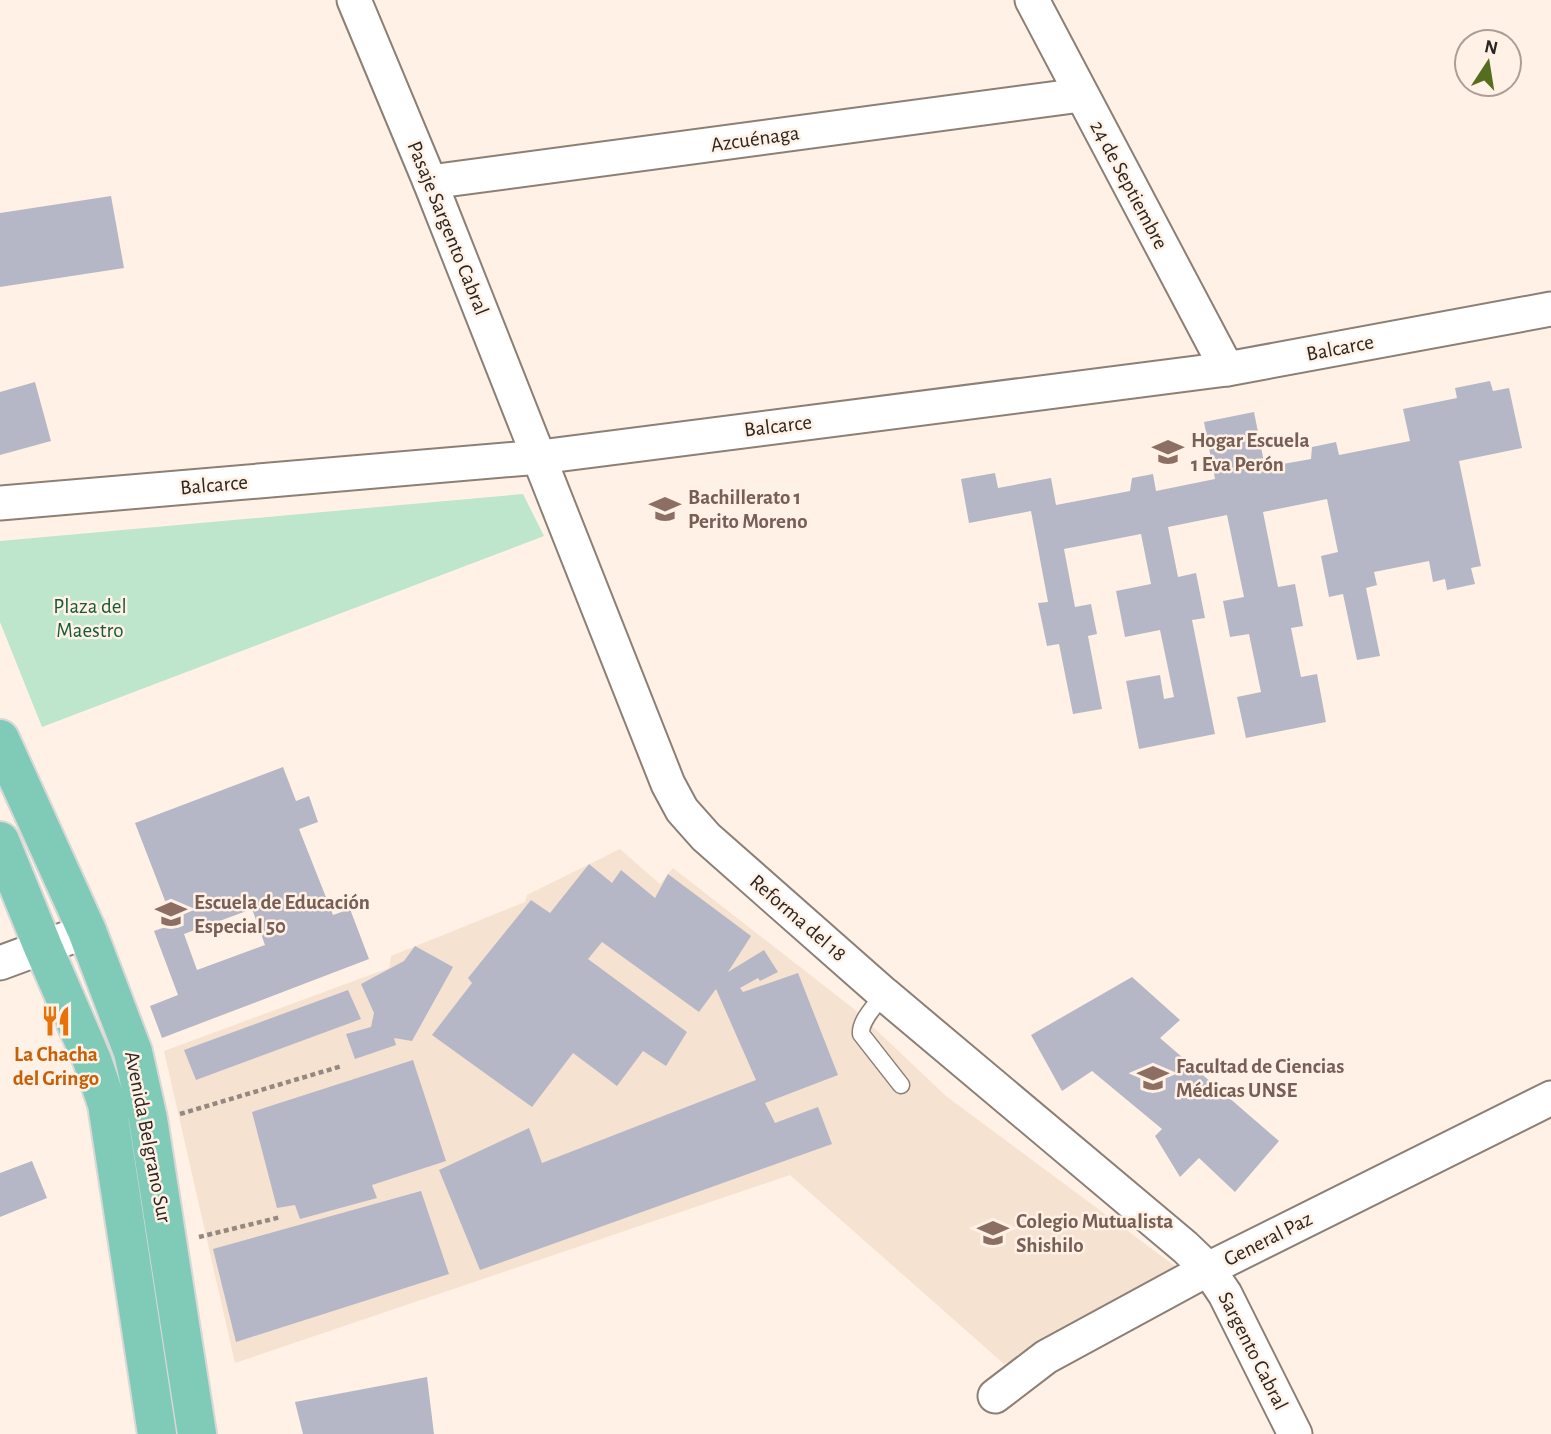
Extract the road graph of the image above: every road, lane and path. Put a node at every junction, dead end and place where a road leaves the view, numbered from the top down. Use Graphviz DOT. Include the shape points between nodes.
graph roads {
  1 [pos="354,0"];
  2 [pos="1032,0"];
  3 [pos="1081,95"];
  4 [pos="430,182"];
  5 [pos="1551,309"];
  6 [pos="1227,369"];
  7 [pos="540,457"];
  8 [pos="0,503"];
  9 [pos="0,739"];
  10 [pos="0,841"];
  11 [pos="87,930"];
  12 [pos="43,947"];
  13 [pos="0,963"];
  14 [pos="884,993"];
  15 [pos="342,1066"];
  16 [pos="901,1085"];
  17 [pos="1551,1098"];
  18 [pos="148,1119"];
  19 [pos="281,1217"];
  20 [pos="168,1246"];
  21 [pos="1208,1269"];
  22 [pos="995,1396"];
  23 [pos="157,1434"];
  24 [pos="197,1434"];
  25 [pos="1295,1434"];
  1 -- 4 [label="street, Pasaje Sargento Cabral"];
  2 -- 3 [label="street, 24 de Septiembre"];
  3 -- 4 [label="street, Azcuénaga"];
  3 -- 6 [label="street, 24 de Septiembre"];
  4 -- 7 [label="street, Pasaje Sargento Cabral"];
  5 -- 6 [label="street, Balcarce"];
  6 -- 7 [label="street, Balcarce"];
  7 -- 8 [label="street, Balcarce"];
  7 -- 14 [label="street, Reforma del 18" via="682,810 706,837"];
  9 -- 11 [label="highway, Avenida Belgrano Sur"];
  10 -- 12 [label="highway, Avenida Belgrano Sur"];
  11 -- 12 [label="street"];
  11 -- 18 [label="highway, Avenida Belgrano Sur" via="133,1052"];
  12 -- 13 [label="street"];
  12 -- 23 [label="highway, Avenida Belgrano Sur" via="107,1104"];
  14 -- 16 [label="lane" via="860,1029"];
  14 -- 21 [label="street, Reforma del 18"];
  15 -- 18 [label="path"];
  17 -- 21 [label="street, General Paz"];
  18 -- 20 [label="highway, Avenida Belgrano Sur"];
  19 -- 20 [label="path"];
  20 -- 24 [label="highway, Avenida Belgrano Sur"];
  21 -- 22 [label="street, General Paz" via="1046,1357"];
  21 -- 25 [label="street, Sargento Cabral"];
}
